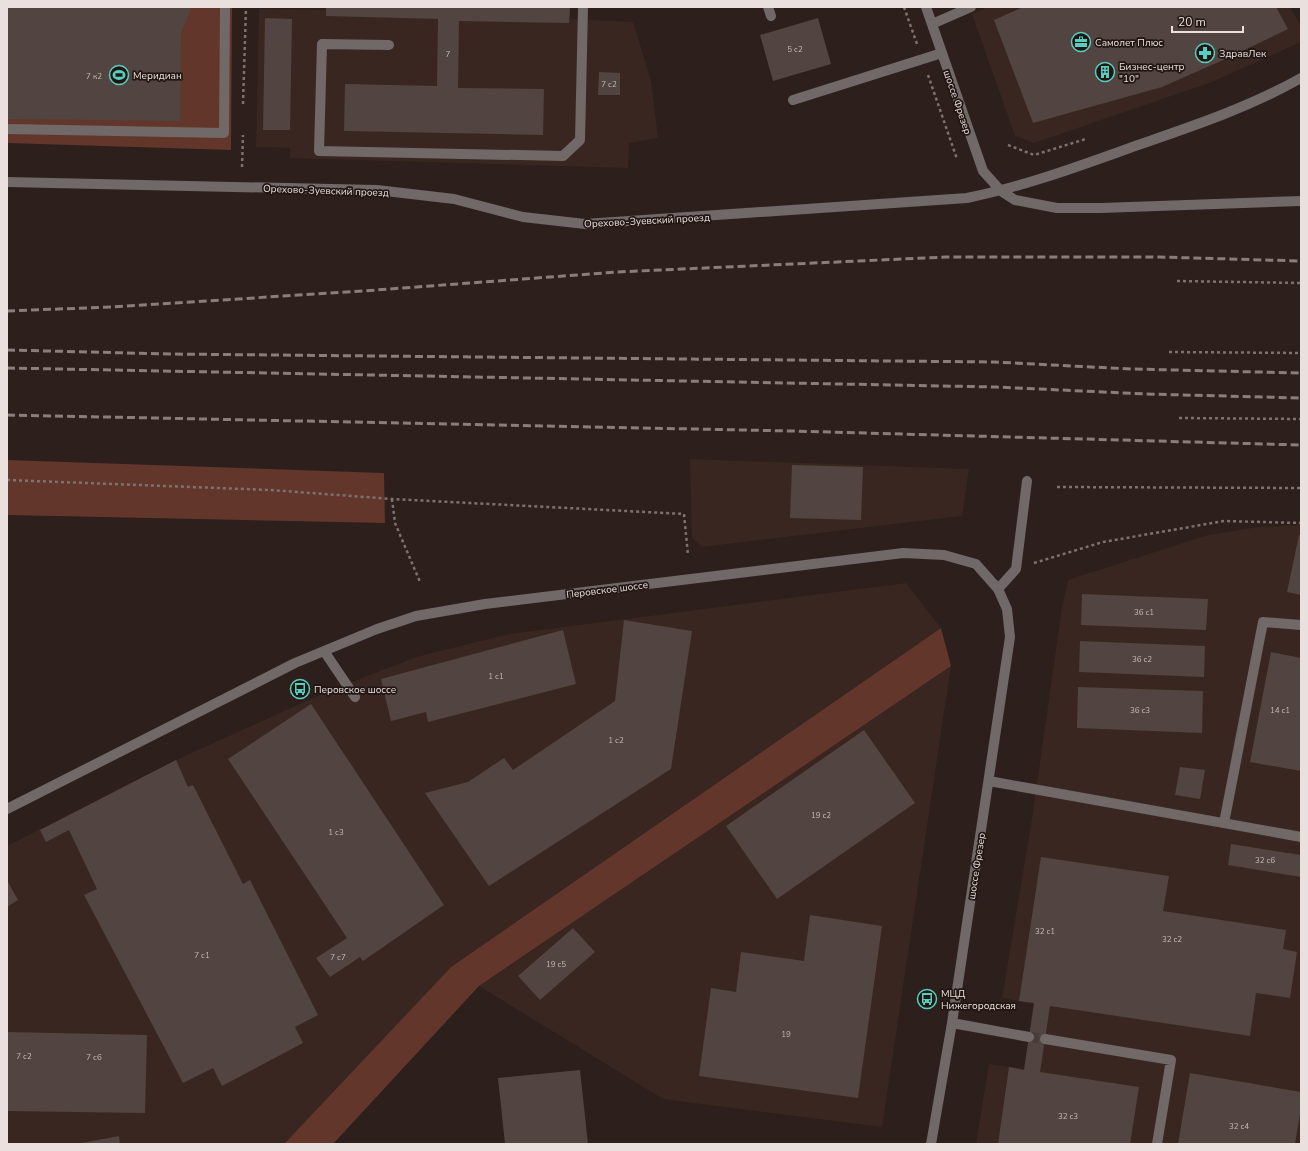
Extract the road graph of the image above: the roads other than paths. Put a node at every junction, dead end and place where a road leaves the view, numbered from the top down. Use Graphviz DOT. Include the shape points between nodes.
graph roads {
  1 [pos="225,7"];
  2 [pos="583,7"];
  3 [pos="926,7"];
  4 [pos="971,7"];
  5 [pos="932,24"];
  6 [pos="389,45"];
  7 [pos="942,53"];
  8 [pos="1301,78"];
  9 [pos="793,100"];
  10 [pos="7,129"];
  11 [pos="7,182"];
  12 [pos="1001,191"];
  13 [pos="1301,201"];
  14 [pos="1027,481"];
  15 [pos="998,589"];
  16 [pos="1301,625"];
  17 [pos="324,651"];
  18 [pos="355,697"];
  19 [pos="988,781"];
  20 [pos="7,809"];
  21 [pos="1224,823"];
  22 [pos="1301,837"];
  23 [pos="952,1023"];
  24 [pos="1029,1037"];
  25 [pos="1044,1040"];
  26 [pos="931,1144"];
  27 [pos="1157,1144"];
  1 -- 10 [label="street" via="224,133"];
  2 -- 6 [label="street" via="580,140 563,156 319,151 322,44"];
  3 -- 5 [label="street, шоссе Фрезер"];
  4 -- 5 [label="street"];
  5 -- 7 [label="street, шоссе Фрезер"];
  7 -- 9 [label="street"];
  7 -- 12 [label="street, шоссе Фрезер" via="983,172"];
  8 -- 12 [label="street, Орехово-Зуевский проезд" via="1275,93 1177,131"];
  11 -- 12 [label="street, Орехово-Зуевский проезд" via="377,190 454,199 523,217 585,224 967,198"];
  12 -- 13 [label="street, шоссе Фрезер" via="1015,200 1057,208"];
  14 -- 15 [label="street" via="1016,569"];
  15 -- 17 [label="street, Перовское шоссе" via="976,564 944,555 903,553 438,611 377,629"];
  15 -- 19 [label="street, шоссе Фрезер" via="1007,609 1010,637"];
  16 -- 21 [label="street" via="1263,622"];
  17 -- 18 [label="street"];
  17 -- 20 [label="street, Перовское шоссе" via="295,663"];
  19 -- 21 [label="street"];
  19 -- 23 [label="street, шоссе Фрезер"];
  21 -- 22 [label="street"];
  23 -- 24 [label="street"];
  23 -- 26 [label="street, шоссе Фрезер"];
  25 -- 27 [label="street" via="1171,1060"];
}
